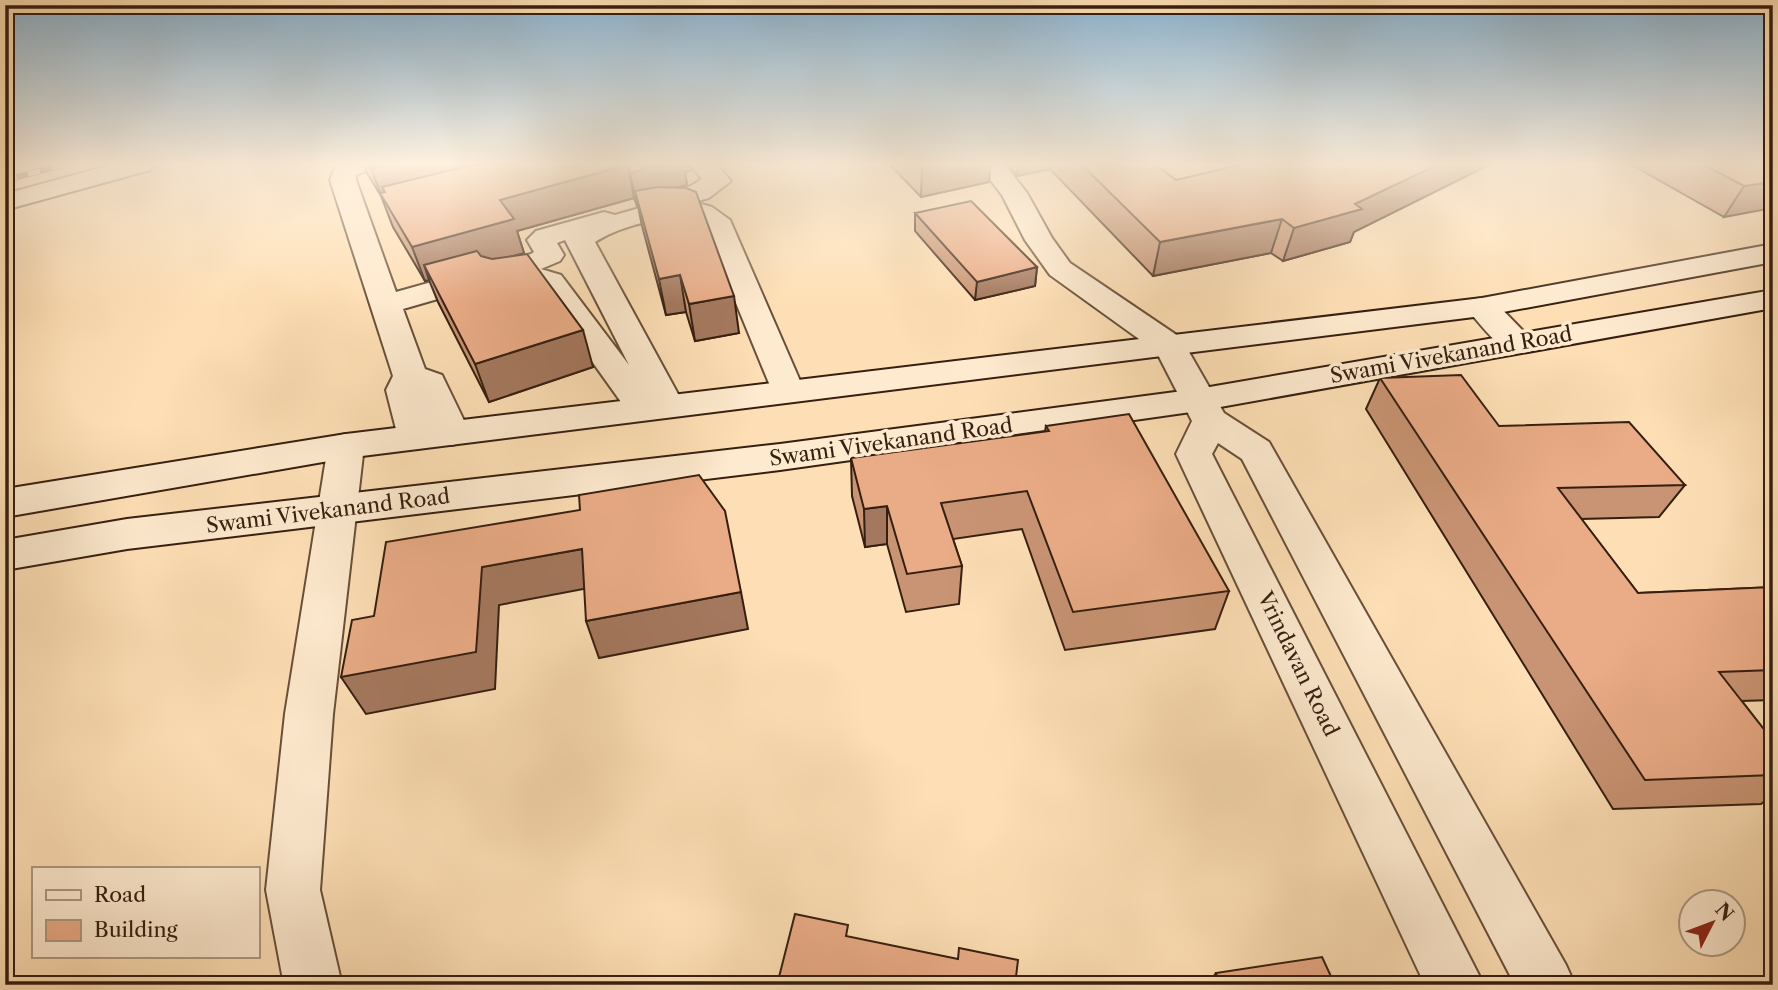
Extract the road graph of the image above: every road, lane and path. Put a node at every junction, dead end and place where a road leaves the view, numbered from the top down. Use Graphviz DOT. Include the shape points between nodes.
graph roads {
  1 [pos="365,211"];
  2 [pos="634,211"];
  3 [pos="662,211"];
  4 [pos="698,211"];
  5 [pos="1023,211"];
  6 [pos="1773,253"];
  7 [pos="1773,299"];
  8 [pos="1482,307"];
  9 [pos="387,312"];
  10 [pos="1518,344"];
  11 [pos="1169,345"];
  12 [pos="410,376"];
  13 [pos="787,390"];
  14 [pos="655,407"];
  15 [pos="1204,411"];
  16 [pos="453,433"];
  17 [pos="416,437"];
  18 [pos="346,446"];
  19 [pos="5,503"];
  20 [pos="337,511"];
  21 [pos="5,555"];
  22 [pos="313,985"];
  23 [pos="1455,985"];
  24 [pos="1546,985"];
  1 -- 9 [label="street"];
  2 -- 9 [label="street" via="546,237 541,240 550,255 541,260"];
  3 -- 14 [label="street" via="579,240"];
  4 -- 13 [label="street" via="716,220"];
  5 -- 11 [label="street" via="1060,268"];
  6 -- 8 [label="street, Swami Vivekanand Road"];
  7 -- 10 [label="street, Swami Vivekanand Road"];
  8 -- 10 [label="street"];
  8 -- 11 [label="street, Swami Vivekanand Road"];
  9 -- 12 [label="street"];
  9 -- 14 [label="street" via="541,277 550,281"];
  10 -- 15 [label="street, Swami Vivekanand Road"];
  11 -- 13 [label="street, Swami Vivekanand Road"];
  11 -- 15 [label="street"];
  12 -- 16 [label="street" via="430,383"];
  12 -- 17 [label="street" via="403,390"];
  13 -- 14 [label="street, Swami Vivekanand Road"];
  14 -- 16 [label="street, Swami Vivekanand Road"];
  15 -- 20 [label="street, Swami Vivekanand Road"];
  15 -- 23 [label="street, Vrindavan Road" via="1195,454"];
  15 -- 24 [label="street" via="1256,451"];
  16 -- 17 [label="street, Swami Vivekanand Road"];
  17 -- 18 [label="street, Swami Vivekanand Road"];
  18 -- 19 [label="street, Swami Vivekanand Road"];
  18 -- 20 [label="street"];
  20 -- 21 [label="street, Swami Vivekanand Road" via="127,534"];
  20 -- 22 [label="street" via="309,714 293,890"];
}
